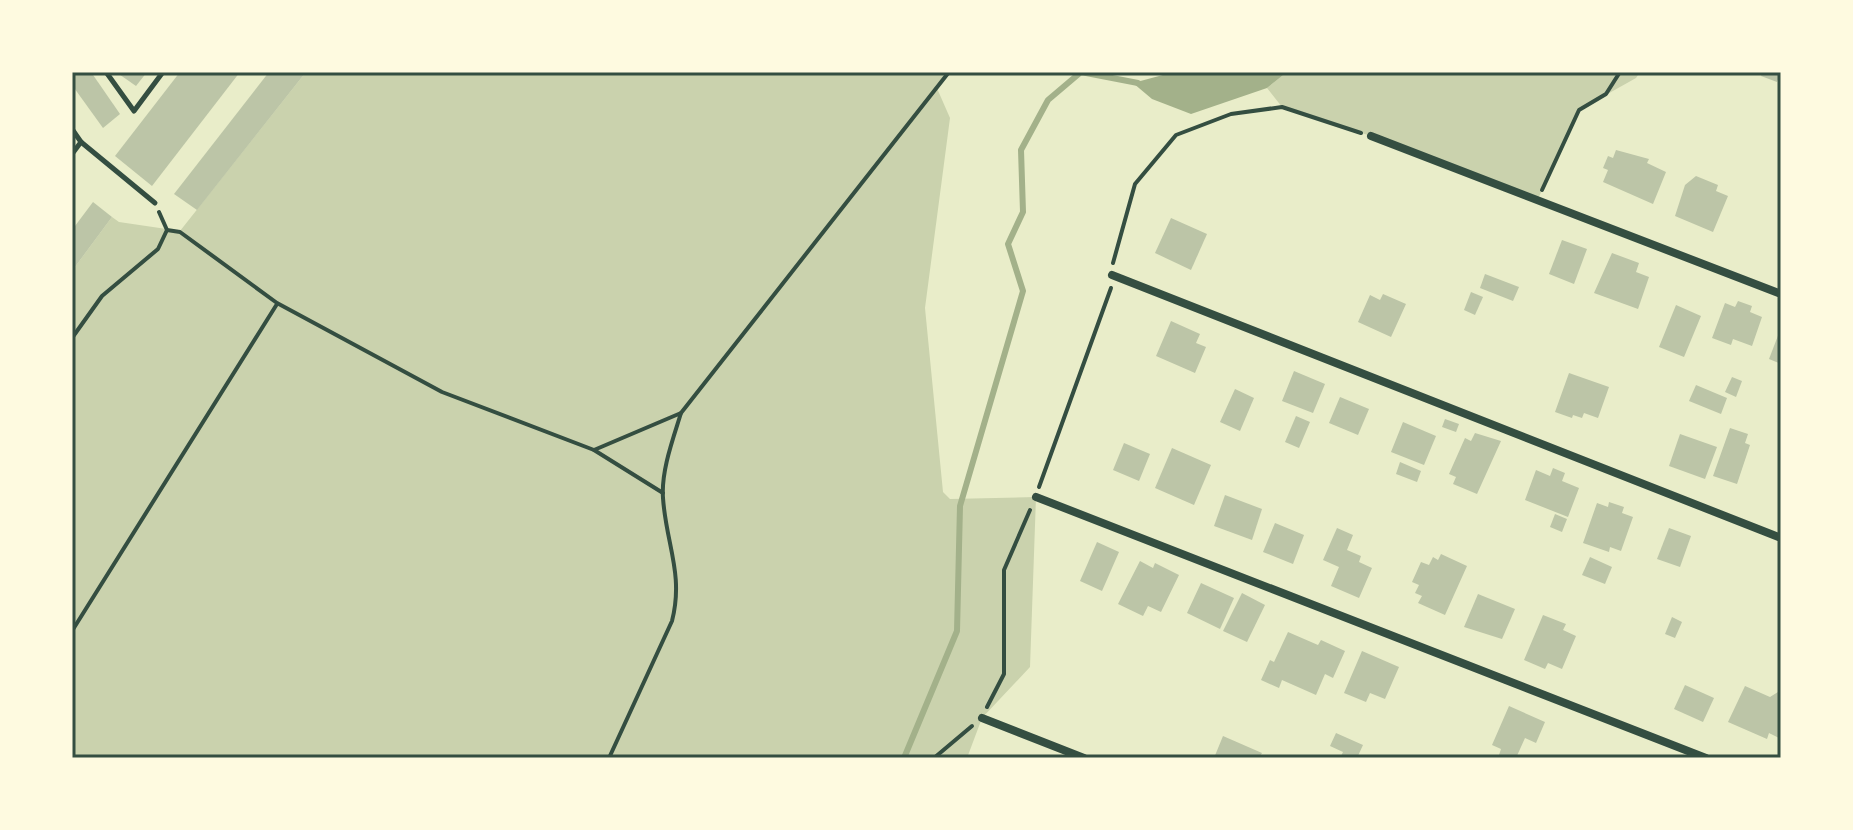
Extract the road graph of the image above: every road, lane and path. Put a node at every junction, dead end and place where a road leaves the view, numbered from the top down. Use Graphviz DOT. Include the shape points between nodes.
graph roads {
  1 [pos="106,72"];
  2 [pos="163,72"];
  3 [pos="949,72"];
  4 [pos="1620,72"];
  5 [pos="72,129"];
  6 [pos="1371,136"];
  7 [pos="81,142"];
  8 [pos="72,154"];
  9 [pos="1537,201"];
  10 [pos="155,203"];
  11 [pos="167,230"];
  12 [pos="1112,275"];
  13 [pos="1781,294"];
  14 [pos="277,303"];
  15 [pos="72,338"];
  16 [pos="681,413"];
  17 [pos="594,450"];
  18 [pos="663,493"];
  19 [pos="1036,497"];
  20 [pos="1781,538"];
  21 [pos="72,631"];
  22 [pos="1004,674"];
  23 [pos="982,718"];
  24 [pos="609,758"];
  25 [pos="1084,758"];
  26 [pos="1706,758"];
  1 -- 2 [label="lane" via="134,111"];
  3 -- 16 [label="path"];
  4 -- 9 [label="path" via="1606,94 1579,110"];
  5 -- 7 [label="lane"];
  6 -- 9 [label="street"];
  6 -- 12 [label="path" via="1282,107 1231,114 1176,135 1135,184 1114,248"];
  7 -- 8 [label="lane"];
  7 -- 10 [label="lane"];
  9 -- 13 [label="street"];
  10 -- 11 [label="path"];
  11 -- 14 [label="path" via="180,232"];
  11 -- 15 [label="path" via="158,249 102,296"];
  12 -- 19 [label="path"];
  12 -- 20 [label="street"];
  14 -- 17 [label="path" via="442,392"];
  14 -- 21 [label="path"];
  16 -- 17 [label="path"];
  16 -- 18 [label="path"];
  17 -- 18 [label="path"];
  18 -- 24 [label="path" via="678,600"];
  19 -- 22 [label="path" via="1004,570"];
  19 -- 26 [label="street"];
  23 -- 25 [label="street"];
}
